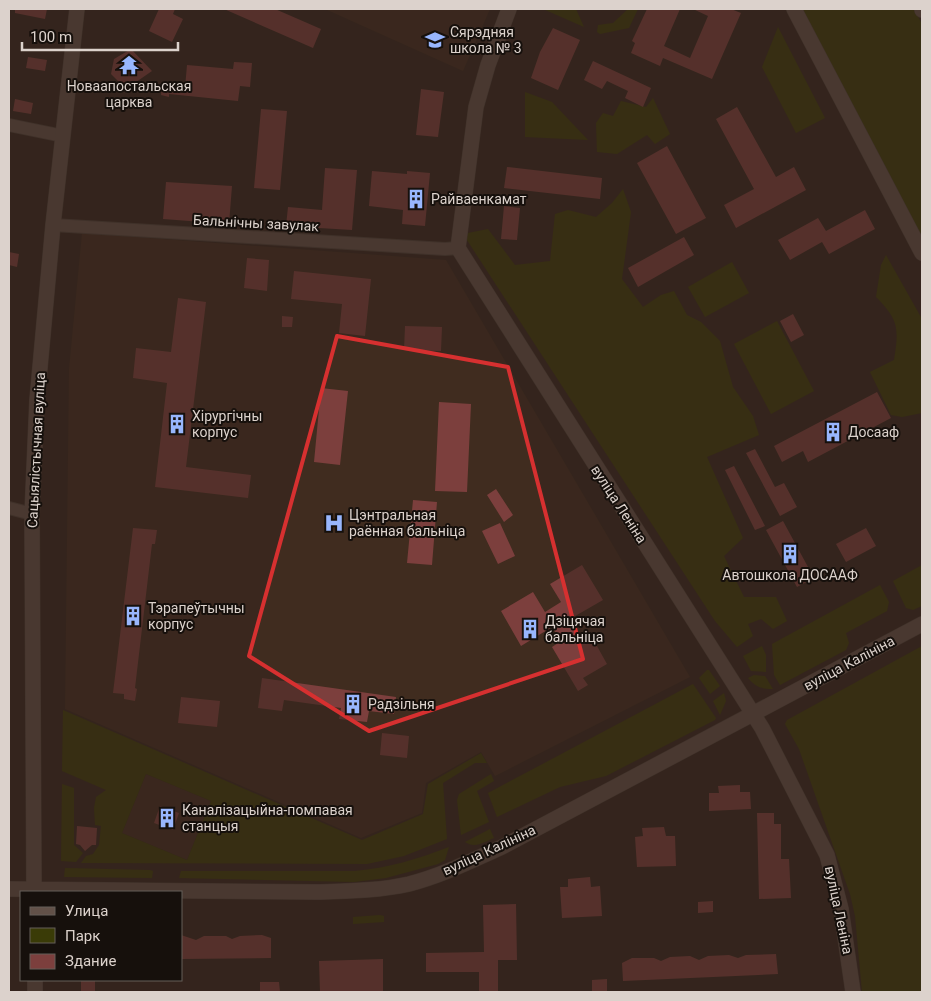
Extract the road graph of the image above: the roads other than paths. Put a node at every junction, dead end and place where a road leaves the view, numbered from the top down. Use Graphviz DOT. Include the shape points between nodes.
graph roads {
  1 [pos="77,9"];
  2 [pos="509,9"];
  3 [pos="794,9"];
  4 [pos="9,124"];
  5 [pos="63,136"];
  6 [pos="53,225"];
  7 [pos="458,248"];
  8 [pos="922,253"];
  9 [pos="9,508"];
  10 [pos="32,514"];
  11 [pos="922,624"];
  12 [pos="755,714"];
  13 [pos="9,889"];
  14 [pos="34,891"];
  15 [pos="182,892"];
  16 [pos="853,992"];
  1 -- 5 [label="main road, Сацыялістычная вуліца"];
  2 -- 7 [label="main road" via="476,107"];
  3 -- 8 [label="main road"];
  4 -- 5 [label="street"];
  5 -- 6 [label="main road, Сацыялістычная вуліца"];
  6 -- 7 [label="street, Бальнічны завулак" via="445,250"];
  6 -- 10 [label="main road, Сацыялістычная вуліца"];
  7 -- 12 [label="main road, вуліца Леніна"];
  9 -- 10 [label="street"];
  10 -- 14 [label="main road, Сацыялістычная вуліца"];
  11 -- 12 [label="main road, вуліца Калініна"];
  12 -- 15 [label="main road, вуліца Калініна" via="502,847 410,884 363,891"];
  12 -- 16 [label="main road, вуліца Леніна" via="827,855 841,909"];
  13 -- 14 [label="main road, вуліца Калініна"];
}
